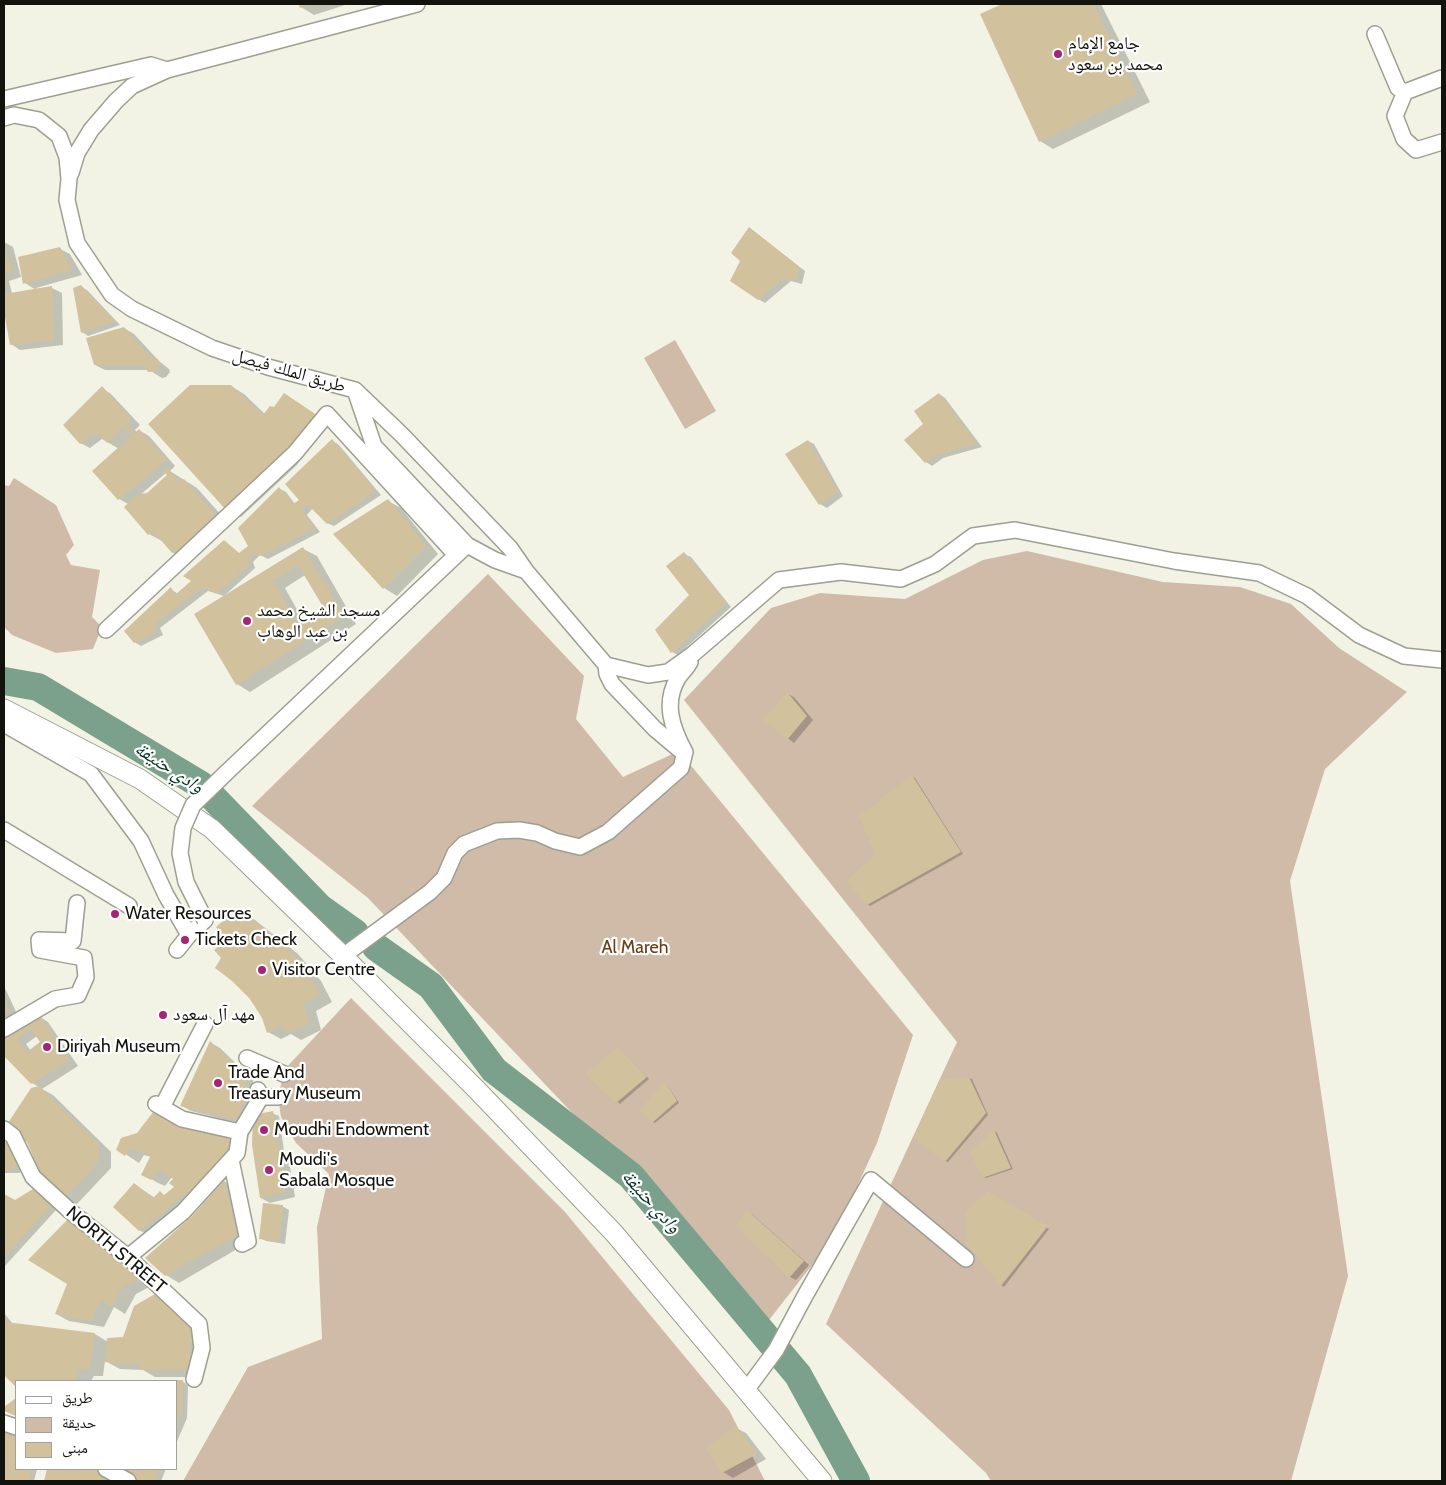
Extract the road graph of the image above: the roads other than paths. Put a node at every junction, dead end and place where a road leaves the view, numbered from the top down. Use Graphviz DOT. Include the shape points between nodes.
graph roads {
  1 [pos="417,4"];
  2 [pos="1375,34"];
  3 [pos="167,70"];
  4 [pos="1442,78"];
  5 [pos="1405,92"];
  6 [pos="4,99"];
  7 [pos="4,118"];
  8 [pos="1442,142"];
  9 [pos="68,180"];
  10 [pos="355,390"];
  11 [pos="461,550"];
  12 [pos="526,571"];
  13 [pos="106,630"];
  14 [pos="693,654"];
  15 [pos="1442,660"];
  16 [pos="606,665"];
  17 [pos="4,709"];
  18 [pos="4,724"];
  19 [pos="681,768"];
  20 [pos="4,830"];
  21 [pos="77,903"];
  22 [pos="129,906"];
  23 [pos="189,935"];
  24 [pos="177,950"];
  25 [pos="343,956"];
  26 [pos="205,1024"];
  27 [pos="4,1029"];
  28 [pos="247,1058"];
  29 [pos="284,1074"];
  30 [pos="278,1097"];
  31 [pos="4,1129"];
  32 [pos="240,1132"];
  33 [pos="231,1160"];
  34 [pos="242,1244"];
  35 [pos="128,1257"];
  36 [pos="966,1259"];
  37 [pos="194,1379"];
  38 [pos="746,1389"];
  39 [pos="108,1470"];
  40 [pos="128,1481"];
  41 [pos="822,1481"];
  1 -- 3 [label="street"];
  2 -- 5 [label="street" via="1398,88"];
  3 -- 6 [label="street" via="151,65"];
  3 -- 9 [label="street" via="132,86 116,101 90,130 77,153"];
  4 -- 5 [label="street"];
  5 -- 8 [label="street" via="1395,116 1404,139 1416,150"];
  7 -- 9 [label="street" via="14,115 39,120 59,136 67,156"];
  9 -- 10 [label="street, طريق الملك فيصل" via="66,200 77,243 112,295 132,309 212,348"];
  10 -- 11 [label="street" via="374,446"];
  10 -- 12 [label="street, طريق الملك فيصل" via="510,548"];
  11 -- 12 [label="street"];
  11 -- 13 [label="street" via="327,414 295,453"];
  11 -- 23 [label="street, bridge" via="193,805 183,828 180,853 186,882 205,920"];
  12 -- 16 [label="street, طريق الملك فيصل"];
  14 -- 15 [label="street" via="779,580 841,572 901,579 935,564 973,536 1015,530 1174,561 1259,573 1307,596 1358,635 1404,656"];
  14 -- 16 [label="street" via="668,672 648,675"];
  14 -- 19 [label="street" via="670,695 670,720 685,752"];
  16 -- 19 [label="street, طريق الملك فيصل" via="612,684 680,750"];
  17 -- 25 [label="main road" via="140,779 212,829"];
  18 -- 23 [label="street" via="91,774 141,841"];
  19 -- 25 [label="street" via="608,832 580,847 519,830 497,831 464,844 455,853 444,878 430,892"];
  20 -- 22 [label="street"];
  21 -- 27 [label="street" via="73,941 39,940 40,950 84,958 86,977 78,995 55,999"];
  23 -- 24 [label="street"];
  25 -- 38 [label="main road" via="614,1233"];
  26 -- 32 [label="street" via="159,1105 182,1119"];
  28 -- 29 [label="street"];
  30 -- 32 [label="street" via="260,1094"];
  31 -- 35 [label="street, NORTH STREET" via="13,1136 32,1177"];
  32 -- 33 [label="street" via="237,1153"];
  33 -- 34 [label="street" via="248,1241"];
  33 -- 35 [label="street" via="183,1212"];
  35 -- 37 [label="street, NORTH STREET" via="199,1324 202,1348"];
  36 -- 38 [label="street" via="871,1180 776,1350"];
  38 -- 41 [label="main road"];
  39 -- 40 [label="street"];
}
